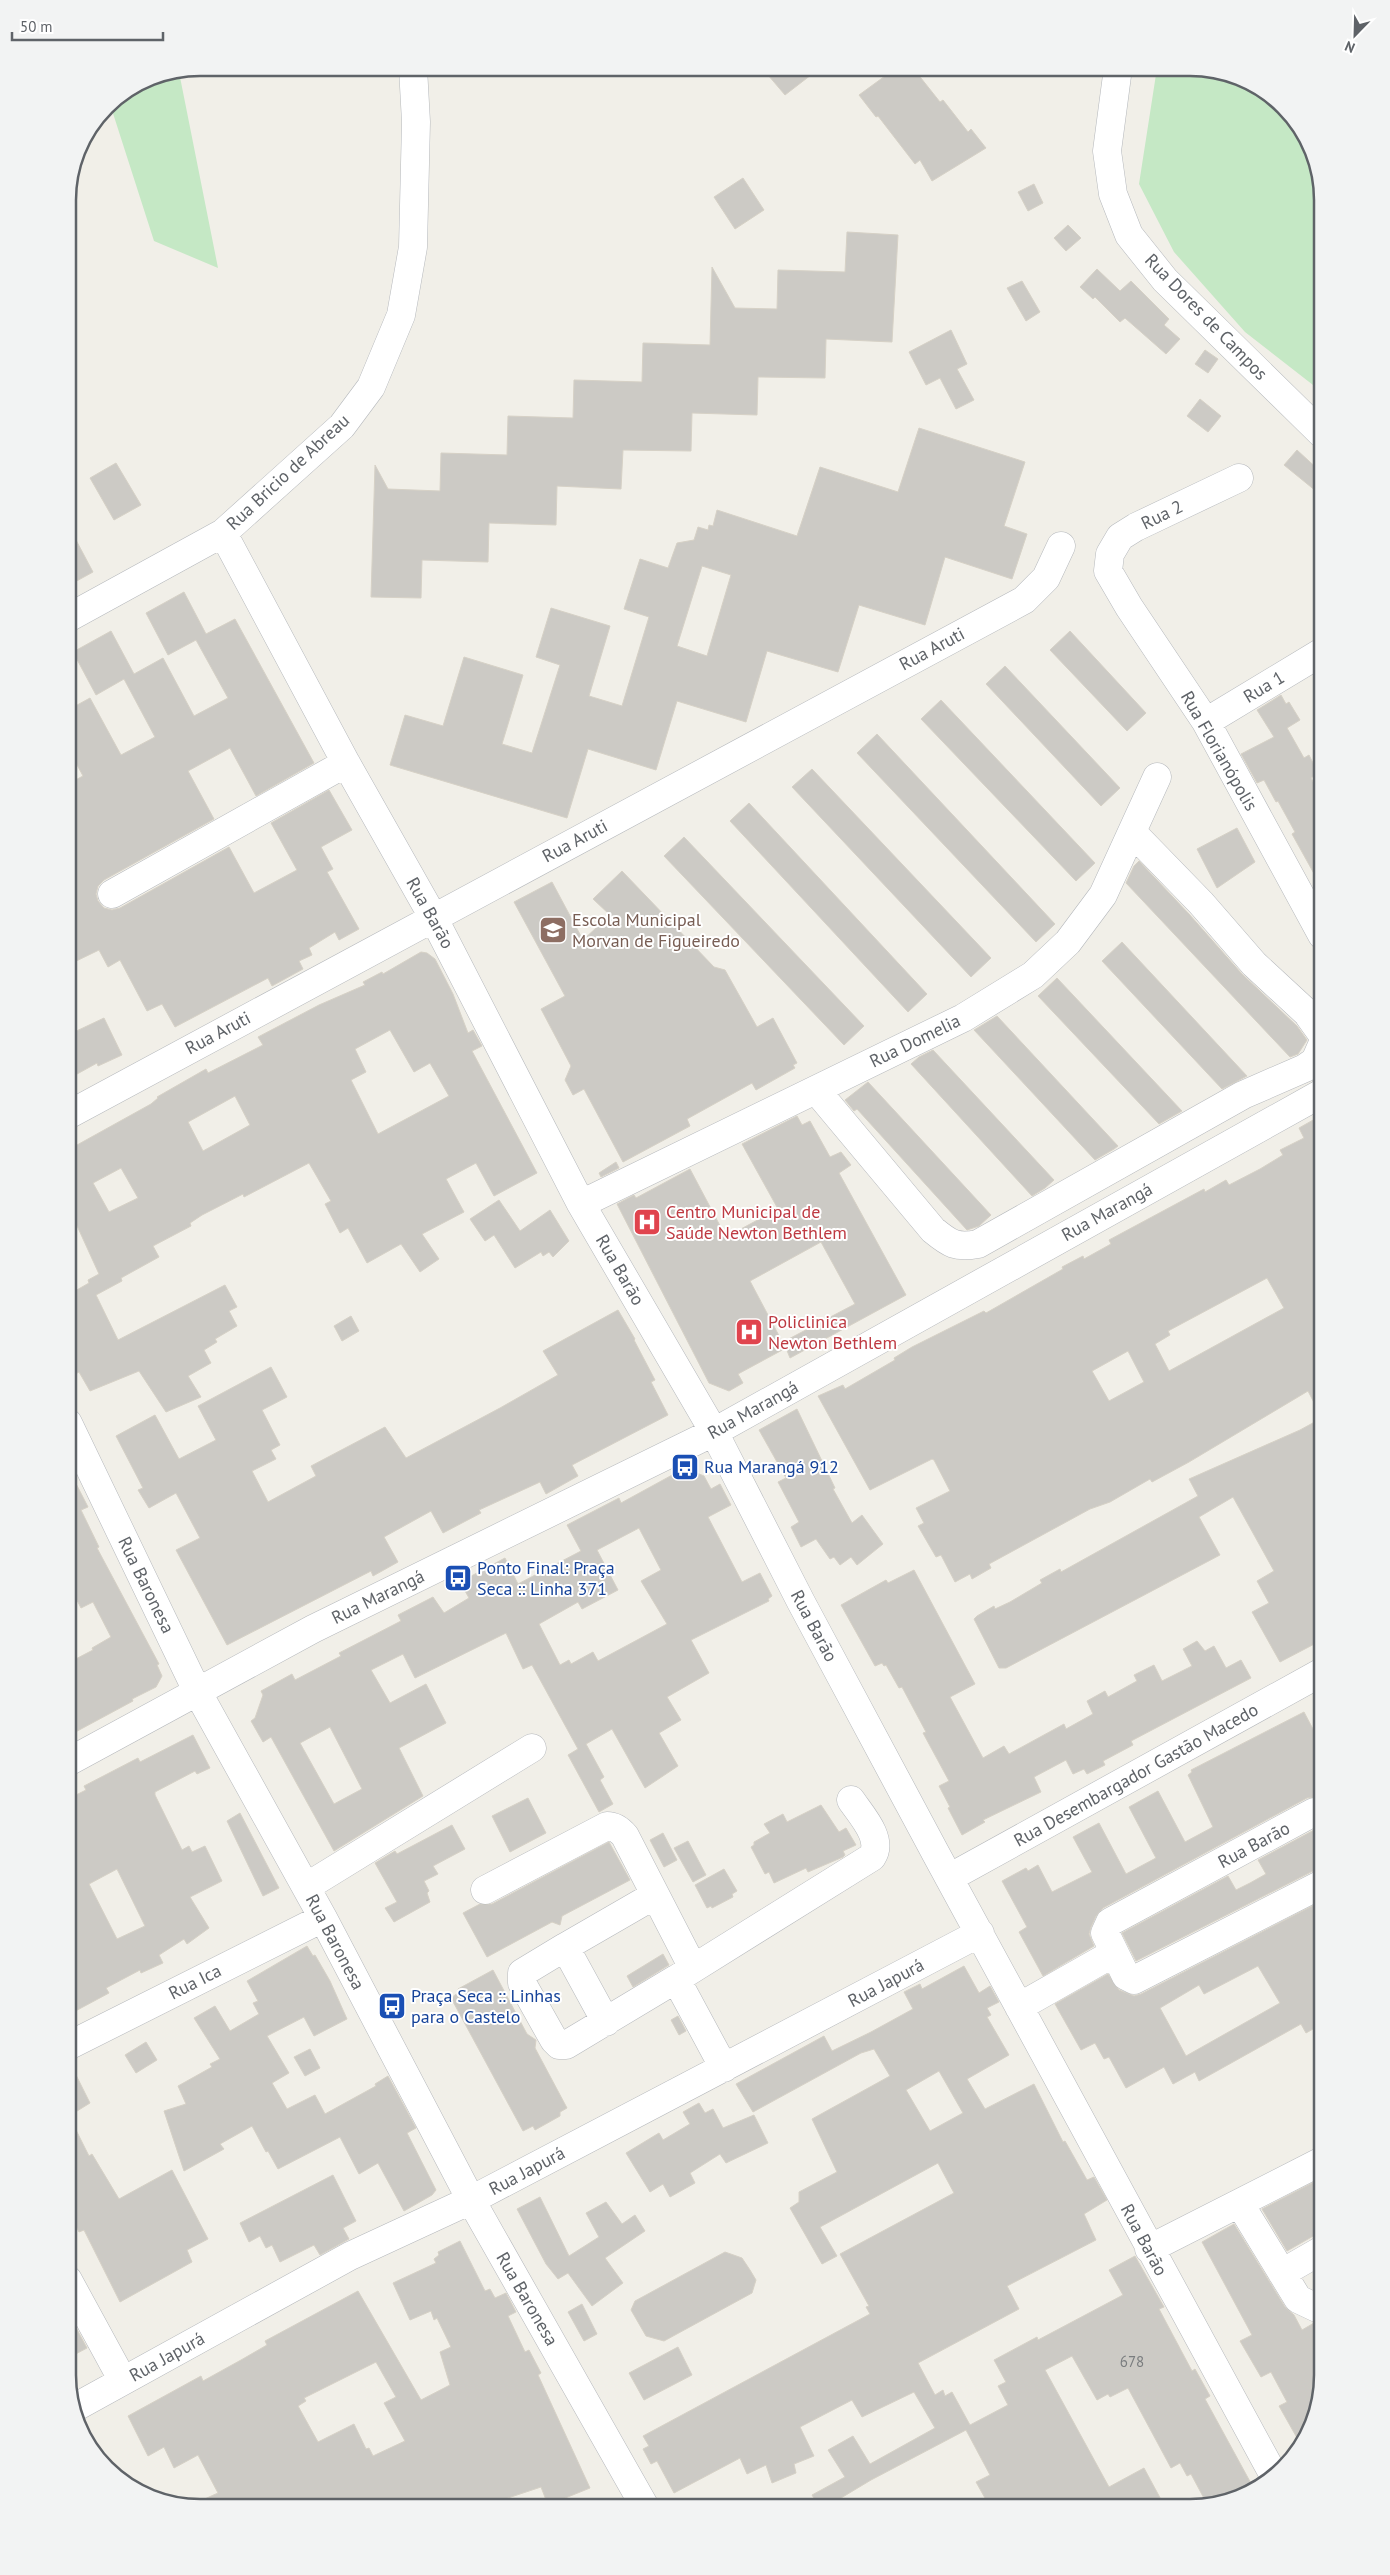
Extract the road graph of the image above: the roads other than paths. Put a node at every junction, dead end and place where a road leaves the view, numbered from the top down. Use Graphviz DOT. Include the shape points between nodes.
graph roads {
  1 [pos="413,76"];
  2 [pos="1117,77"];
  3 [pos="1314,426"];
  4 [pos="1238,478"];
  5 [pos="223,533"];
  6 [pos="1061,546"];
  7 [pos="1108,571"];
  8 [pos="77,613"];
  9 [pos="1314,657"];
  10 [pos="1206,722"];
  11 [pos="346,764"];
  12 [pos="1157,777"];
  13 [pos="1132,832"];
  14 [pos="112,894"];
  15 [pos="433,917"];
  16 [pos="1314,920"];
  17 [pos="1314,1023"];
  18 [pos="1314,1062"];
  19 [pos="816,1090"];
  20 [pos="1314,1097"];
  21 [pos="77,1110"];
  22 [pos="582,1204"];
  23 [pos="714,1432"];
  24 [pos="76,1442"];
  25 [pos="1314,1676"];
  26 [pos="197,1691"];
  27 [pos="532,1748"];
  28 [pos="76,1757"];
  29 [pos="851,1800"];
  30 [pos="1314,1812"];
  31 [pos="949,1878"];
  32 [pos="306,1888"];
  33 [pos="1314,1888"];
  34 [pos="485,1890"];
  35 [pos="655,1895"];
  36 [pos="323,1918"];
  37 [pos="980,1933"];
  38 [pos="565,1947"];
  39 [pos="1114,1953"];
  40 [pos="685,1974"];
  41 [pos="1019,2006"];
  42 [pos="606,2022"];
  43 [pos="76,2042"];
  44 [pos="724,2068"];
  45 [pos="1314,2165"];
  46 [pos="471,2200"];
  47 [pos="1240,2204"];
  48 [pos="1149,2249"];
  49 [pos="1314,2255"];
  50 [pos="1282,2273"];
  51 [pos="76,2295"];
  52 [pos="1314,2307"];
  53 [pos="123,2382"];
  54 [pos="80,2405"];
  55 [pos="1270,2469"];
  56 [pos="640,2498"];
  1 -- 5 [label="street, Rua Bricio de Abreau" via="416,122 413,247 401,315 371,386 342,426"];
  2 -- 3 [label="street, Rua Dores de Campos" via="1107,151 1113,194 1130,235 1165,280"];
  4 -- 7 [label="street, Rua 2" via="1136,527 1120,538 1110,554"];
  5 -- 8 [label="street, Rua Bricio de Abreau"];
  5 -- 11 [label="street, Rua Barão"];
  6 -- 15 [label="street, Rua Aruti" via="1046,578 1024,600"];
  7 -- 10 [label="street, Rua Florianópolis"];
  9 -- 10 [label="street, Rua 1"];
  10 -- 16 [label="street, Rua Florianópolis"];
  11 -- 14 [label="street"];
  11 -- 15 [label="street, Rua Barão"];
  12 -- 13 [label="street, Rua Domelia"];
  13 -- 17 [label="street" via="1254,964"];
  13 -- 19 [label="street, Rua Domelia" via="1103,895 1068,942 1033,975 963,1018"];
  15 -- 21 [label="street, Rua Aruti"];
  15 -- 22 [label="street, Rua Barão"];
  18 -- 19 [label="street" via="1243,1095 978,1244 961,1247 947,1242 933,1230"];
  19 -- 22 [label="street, Rua Domelia"];
  20 -- 23 [label="street, Rua Marangá"];
  22 -- 23 [label="street, Rua Barão"];
  23 -- 26 [label="street, Rua Marangá" via="312,1629"];
  23 -- 31 [label="street, Rua Barão"];
  24 -- 26 [label="street, Rua Baronesa"];
  25 -- 31 [label="street, Rua Desembargador Gastão Macedo"];
  26 -- 28 [label="street, Rua Marangá"];
  26 -- 32 [label="street, Rua Baronesa"];
  27 -- 32 [label="street"];
  29 -- 40 [label="street" via="876,1840 872,1857"];
  30 -- 39 [label="street, Rua Barão" via="1110,1922 1105,1932"];
  31 -- 37 [label="street, Rua Barão"];
  32 -- 36 [label="street, Rua Baronesa"];
  33 -- 39 [label="street, Rua Barão" via="1138,1979 1126,1976"];
  34 -- 35 [label="street" via="607,1826 621,1831"];
  35 -- 38 [label="street"];
  35 -- 40 [label="street"];
  36 -- 43 [label="street, Rua Ica"];
  36 -- 46 [label="street, Rua Baronesa"];
  37 -- 41 [label="street, Rua Barão"];
  37 -- 44 [label="street, Rua Japurá"];
  38 -- 42 [label="street"];
  38 -- 42 [label="street" via="522,1973 522,1983 559,2045 566,2045"];
  39 -- 41 [label="street"];
  40 -- 42 [label="street"];
  40 -- 44 [label="street"];
  41 -- 48 [label="street, Rua Barão"];
  44 -- 46 [label="street, Rua Japurá"];
  45 -- 47 [label="street"];
  46 -- 53 [label="street, Rua Japurá" via="350,2256"];
  46 -- 56 [label="street, Rua Baronesa"];
  47 -- 48 [label="street"];
  47 -- 50 [label="street"];
  48 -- 55 [label="street, Rua Barão"];
  49 -- 50 [label="street"];
  50 -- 52 [label="street" via="1298,2299"];
  51 -- 53 [label="street"];
  53 -- 54 [label="street, Rua Japurá"];
}
